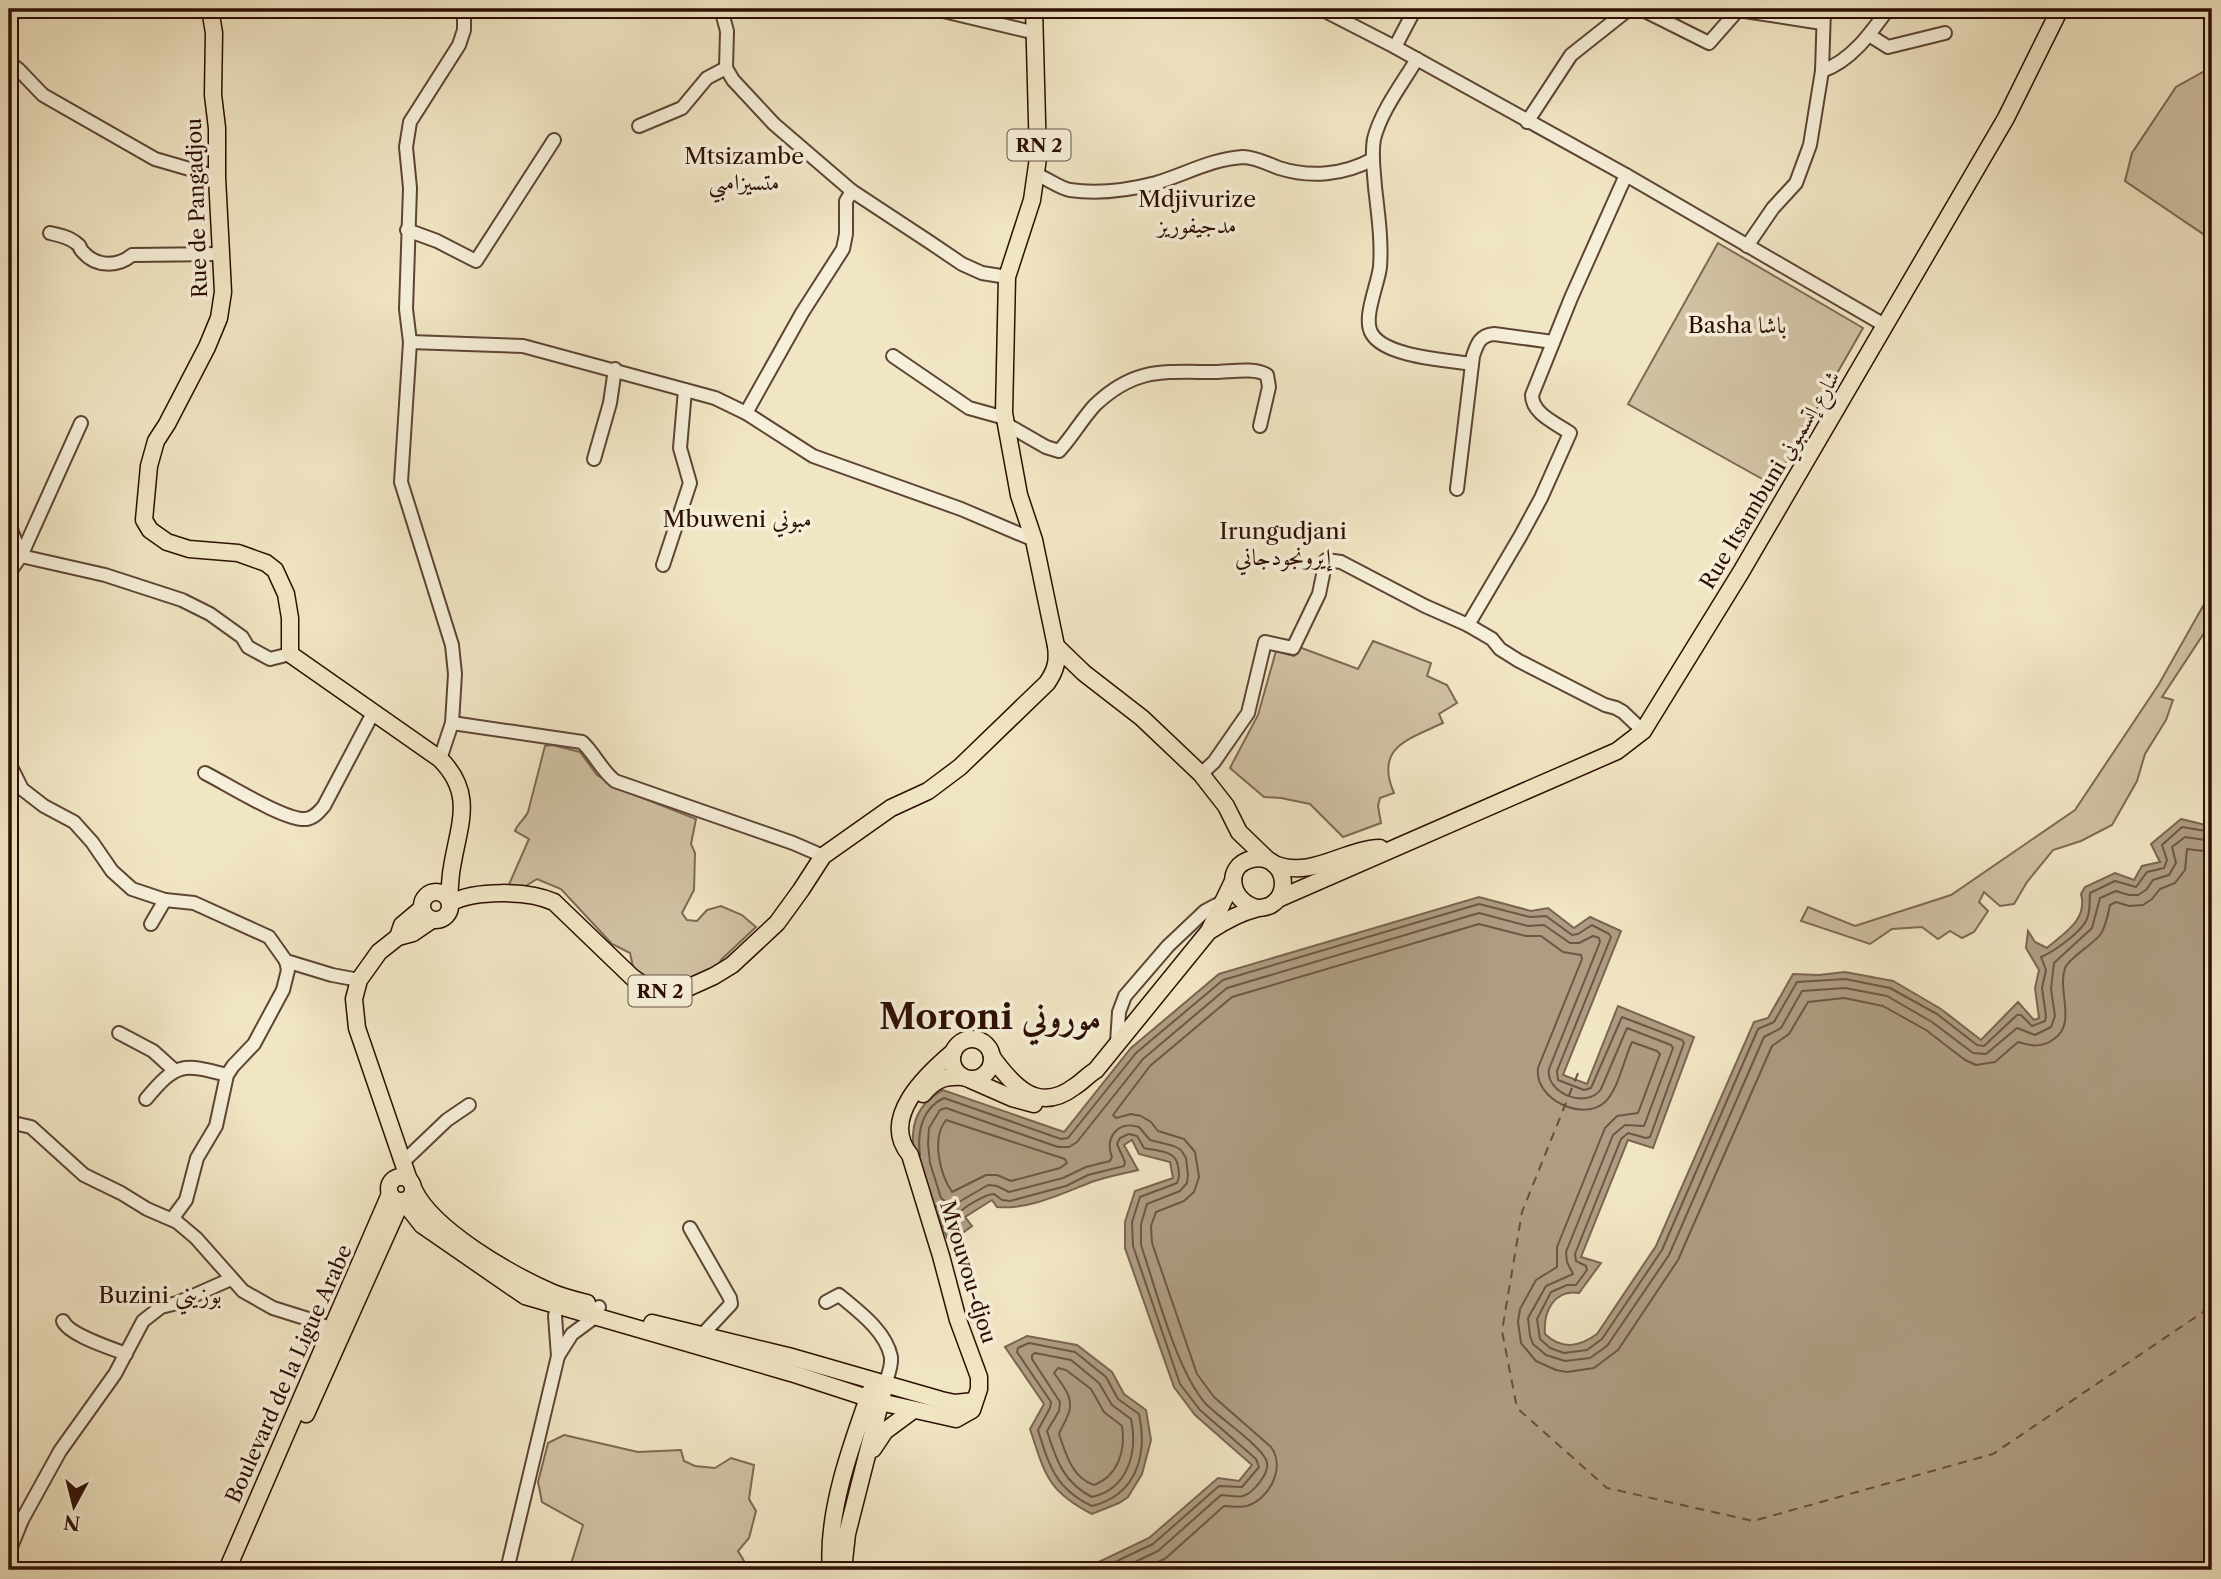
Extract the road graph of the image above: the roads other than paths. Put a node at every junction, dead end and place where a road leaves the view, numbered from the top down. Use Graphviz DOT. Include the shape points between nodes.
graph roads {
  1 [pos="210,9"];
  2 [pos="464,9"];
  3 [pos="721,9"];
  4 [pos="1034,9"];
  5 [pos="1321,9"];
  6 [pos="1415,9"];
  7 [pos="1629,9"];
  8 [pos="1641,9"];
  9 [pos="1824,9"];
  10 [pos="1888,9"];
  11 [pos="2060,9"];
  12 [pos="939,10"];
  13 [pos="1822,23"];
  14 [pos="1036,33"];
  15 [pos="1945,33"];
  16 [pos="1869,35"];
  17 [pos="1395,47"];
  18 [pos="1417,60"];
  19 [pos="9,62"];
  20 [pos="726,68"];
  21 [pos="1822,71"];
  22 [pos="1527,121"];
  23 [pos="639,126"];
  24 [pos="554,140"];
  25 [pos="1373,159"];
  26 [pos="1036,174"];
  27 [pos="1626,175"];
  28 [pos="217,177"];
  29 [pos="852,191"];
  30 [pos="407,230"];
  31 [pos="50,233"];
  32 [pos="1747,246"];
  33 [pos="221,254"];
  34 [pos="1007,277"];
  35 [pos="1886,326"];
  36 [pos="410,342"];
  37 [pos="1553,342"];
  38 [pos="892,356"];
  39 [pos="1472,364"];
  40 [pos="615,369"];
  41 [pos="685,390"];
  42 [pos="746,413"];
  43 [pos="1005,421"];
  44 [pos="81,423"];
  45 [pos="1259,426"];
  46 [pos="594,459"];
  47 [pos="1457,489"];
  48 [pos="9,524"];
  49 [pos="1034,540"];
  50 [pos="21,556"];
  51 [pos="663,565"];
  52 [pos="9,572"];
  53 [pos="1468,625"];
  54 [pos="1056,646"];
  55 [pos="290,653"];
  56 [pos="1084,673"];
  57 [pos="1053,674"];
  58 [pos="373,713"];
  59 [pos="452,723"];
  60 [pos="1643,731"];
  61 [pos="440,759"];
  62 [pos="9,763"];
  63 [pos="205,773"];
  64 [pos="1201,774"];
  65 [pos="1239,832"];
  66 [pos="1396,847"];
  67 [pos="823,856"];
  68 [pos="1271,862"];
  69 [pos="452,872"];
  70 [pos="1236,874"];
  71 [pos="472,894"];
  72 [pos="1278,899"];
  73 [pos="165,900"];
  74 [pos="1224,901"];
  75 [pos="449,902"];
  76 [pos="426,908"];
  77 [pos="1256,908"];
  78 [pos="151,924"];
  79 [pos="1209,931"];
  80 [pos="286,961"];
  81 [pos="359,980"];
  82 [pos="120,1033"];
  83 [pos="1117,1043"];
  84 [pos="953,1052"];
  85 [pos="992,1057"];
  86 [pos="174,1070"];
  87 [pos="1096,1070"];
  88 [pos="227,1075"];
  89 [pos="967,1079"];
  90 [pos="146,1099"];
  91 [pos="469,1105"];
  92 [pos="9,1122"];
  93 [pos="394,1140"];
  94 [pos="910,1155"];
  95 [pos="403,1161"];
  96 [pos="402,1191"];
  97 [pos="172,1219"];
  98 [pos="422,1225"];
  99 [pos="690,1228"];
  100 [pos="374,1264"];
  101 [pos="231,1279"];
  102 [pos="558,1301"];
  103 [pos="826,1302"];
  104 [pos="597,1312"];
  105 [pos="63,1321"];
  106 [pos="336,1331"];
  107 [pos="700,1341"];
  108 [pos="126,1354"];
  109 [pos="558,1356"];
  110 [pos="880,1383"];
  111 [pos="874,1400"];
  112 [pos="974,1402"];
  113 [pos="912,1411"];
  114 [pos="864,1467"];
  115 [pos="9,1552"];
  116 [pos="238,1560"];
  117 [pos="227,1570"];
  118 [pos="507,1570"];
  119 [pos="831,1570"];
  120 [pos="843,1570"];
  1 -- 28 [label="main road, Rue de Pangadjou"];
  2 -- 30 [label="street" via="458,45 410,122"];
  3 -- 20 [label="street" via="727,31"];
  4 -- 14 [label="main road, RN 2"];
  5 -- 17 [label="street"];
  6 -- 17 [label="street"];
  7 -- 22 [label="street" via="1571,55"];
  8 -- 13 [label="street" via="1709,43 1738,10"];
  9 -- 13 [label="street"];
  10 -- 16 [label="street"];
  11 -- 35 [label="main road, Rue Itsambuni شارع إتسمبوني" via="2006,118"];
  12 -- 14 [label="street"];
  13 -- 21 [label="street"];
  14 -- 26 [label="main road, RN 2"];
  15 -- 16 [label="street" via="1888,47"];
  16 -- 21 [label="street" via="1835,67"];
  17 -- 18 [label="street"];
  18 -- 22 [label="street"];
  18 -- 25 [label="street" via="1383,117"];
  19 -- 28 [label="street" via="43,95 155,159"];
  20 -- 23 [label="street" via="707,78 682,108"];
  20 -- 29 [label="street" via="774,124"];
  21 -- 32 [label="street" via="1810,145 1796,183"];
  22 -- 27 [label="street"];
  24 -- 30 [label="street" via="476,261"];
  25 -- 26 [label="street" via="1356,168 1301,174 1248,157 1220,159 1124,190 1066,190"];
  25 -- 39 [label="street" via="1380,266 1369,330 1376,340 1397,350"];
  26 -- 34 [label="main road, RN 2"];
  27 -- 32 [label="street"];
  27 -- 37 [label="street"];
  28 -- 33 [label="main road, Rue de Pangadjou"];
  29 -- 34 [label="street" via="962,264"];
  29 -- 42 [label="street" via="846,201 843,249"];
  30 -- 36 [label="street"];
  31 -- 33 [label="street" via="68,238 90,257 110,264 132,255"];
  32 -- 35 [label="street"];
  33 -- 55 [label="main road, Rue de Pangadjou" via="219,318 156,441 144,520 167,542 238,553 275,570 286,594"];
  34 -- 43 [label="main road, RN 2"];
  35 -- 60 [label="main road, Rue Itsambuni شارع إتسمبوني"];
  36 -- 40 [label="street" via="523,346"];
  36 -- 59 [label="street" via="401,488 452,645"];
  37 -- 39 [label="street" via="1485,335"];
  37 -- 53 [label="street" via="1532,403 1570,433 1521,536"];
  38 -- 43 [label="street" via="969,408"];
  39 -- 47 [label="street"];
  40 -- 41 [label="street"];
  40 -- 46 [label="street"];
  41 -- 42 [label="street"];
  41 -- 51 [label="street" via="680,448 690,483"];
  42 -- 49 [label="street" via="813,456"];
  43 -- 45 [label="street" via="1059,451 1095,406 1129,380 1158,373 1260,372 1267,375 1269,387"];
  43 -- 49 [label="main road, RN 2" via="1019,495"];
  44 -- 50 [label="street"];
  48 -- 50 [label="street"];
  49 -- 54 [label="main road, RN 2"];
  50 -- 52 [label="street"];
  50 -- 55 [label="street" via="171,596 211,614 248,647 270,659"];
  53 -- 60 [label="street" via="1519,661 1616,708"];
  53 -- 64 [label="street" via="1341,562 1326,561 1319,594 1293,648 1265,642 1248,713"];
  54 -- 56 [label="main road"];
  54 -- 57 [label="main road, RN 2"];
  55 -- 58 [label="main road"];
  56 -- 57 [label="main road"];
  56 -- 64 [label="main road" via="1142,718"];
  57 -- 67 [label="main road, RN 2" via="960,767"];
  58 -- 61 [label="main road"];
  58 -- 63 [label="street" via="324,806 308,819 289,817"];
  59 -- 61 [label="street"];
  59 -- 67 [label="street" via="582,742 615,781"];
  60 -- 66 [label="main road, Rue Itsambuni شارع إتسمبوني" via="1617,751"];
  61 -- 69 [label="main road" via="457,781 462,811"];
  62 -- 73 [label="street" via="22,789 74,822 132,889"];
  64 -- 65 [label="main road"];
  65 -- 68 [label="main road"];
  65 -- 70 [label="main road"];
  66 -- 68 [label="main road, Rue Itsambuni شارع إتسمبوني" via="1373,848 1307,868"];
  66 -- 72 [label="main road, Rue Itsambuni شارع إتسمبوني"];
  67 -- 71 [label="main road, RN 2" via="777,923 750,950 714,976 667,993 632,977 554,902 530,895"];
  68 -- 70 [label="main road" via="1252,859"];
  68 -- 72 [label="main road" via="1283,877"];
  69 -- 71 [label="main road" via="462,889"];
  69 -- 75 [label="main road"];
  69 -- 76 [label="main road"];
  70 -- 74 [label="main road"];
  70 -- 77 [label="main road" via="1237,896"];
  71 -- 75 [label="main road, RN 2"];
  72 -- 77 [label="main road"];
  73 -- 78 [label="street"];
  73 -- 80 [label="street" via="194,904 269,937"];
  74 -- 79 [label="main road"];
  74 -- 83 [label="street" via="1205,911 1168,946 1125,996"];
  75 -- 76 [label="main road" via="441,892 432,892"];
  75 -- 76 [label="main road" via="447,915 440,920"];
  76 -- 81 [label="main road" via="402,925 398,937 379,952"];
  77 -- 79 [label="main road"];
  79 -- 83 [label="main road"];
  80 -- 81 [label="street"];
  80 -- 88 [label="street" via="288,970 279,999 254,1044"];
  81 -- 93 [label="main road" via="354,1014"];
  82 -- 86 [label="street" via="153,1051"];
  83 -- 87 [label="main road"];
  84 -- 85 [label="main road" via="962,1042 975,1040 987,1045"];
  84 -- 89 [label="main road" via="953,1064"];
  84 -- 94 [label="main road, Mvouvou-djou" via="919,1084 907,1103 901,1136"];
  85 -- 87 [label="main road" via="1022,1091 1041,1098 1067,1092"];
  85 -- 89 [label="main road" via="987,1073"];
  86 -- 88 [label="street" via="188,1067"];
  86 -- 90 [label="street"];
  87 -- 89 [label="main road" via="1079,1098 1050,1105 1026,1103"];
  88 -- 97 [label="street" via="216,1126 197,1158 186,1200"];
  89 -- 94 [label="main road, Mvouvou-djou" via="942,1078 925,1091 909,1118"];
  91 -- 95 [label="street"];
  92 -- 97 [label="street" via="31,1127 85,1175"];
  93 -- 95 [label="main road"];
  93 -- 96 [label="main road"];
  94 -- 112 [label="main road, Mvouvou-djou" via="979,1377"];
  95 -- 96 [label="main road"];
  96 -- 98 [label="main road"];
  96 -- 100 [label="main road, Boulevard de la Ligue Arabe"];
  96 -- 102 [label="main road" via="474,1248"];
  96 -- 106 [label="main road, Boulevard de la Ligue Arabe"];
  97 -- 101 [label="street" via="196,1238"];
  98 -- 100 [label="main road" via="397,1231"];
  98 -- 102 [label="main road" via="525,1296"];
  99 -- 107 [label="street" via="731,1304"];
  100 -- 106 [label="main road, Boulevard de la Ligue Arabe"];
  101 -- 106 [label="street" via="265,1305"];
  101 -- 108 [label="street" via="161,1307 143,1321"];
  102 -- 104 [label="main road"];
  102 -- 109 [label="street"];
  103 -- 110 [label="street" via="839,1294 884,1341 891,1359"];
  104 -- 107 [label="main road"];
  104 -- 109 [label="street" via="575,1331"];
  105 -- 108 [label="street" via="74,1332"];
  106 -- 116 [label="main road, Boulevard de la Ligue Arabe"];
  107 -- 110 [label="main road" via="788,1356"];
  107 -- 111 [label="main road"];
  108 -- 115 [label="street" via="61,1451"];
  109 -- 118 [label="street"];
  110 -- 111 [label="main road"];
  110 -- 112 [label="main road" via="954,1403"];
  111 -- 113 [label="main road"];
  111 -- 114 [label="main road"];
  111 -- 119 [label="main road" via="846,1465 836,1510"];
  112 -- 113 [label="main road" via="968,1414 956,1419"];
  113 -- 114 [label="main road" via="884,1431"];
  114 -- 120 [label="main road"];
  116 -- 117 [label="main road, Boulevard de la Ligue Arabe"];
}
